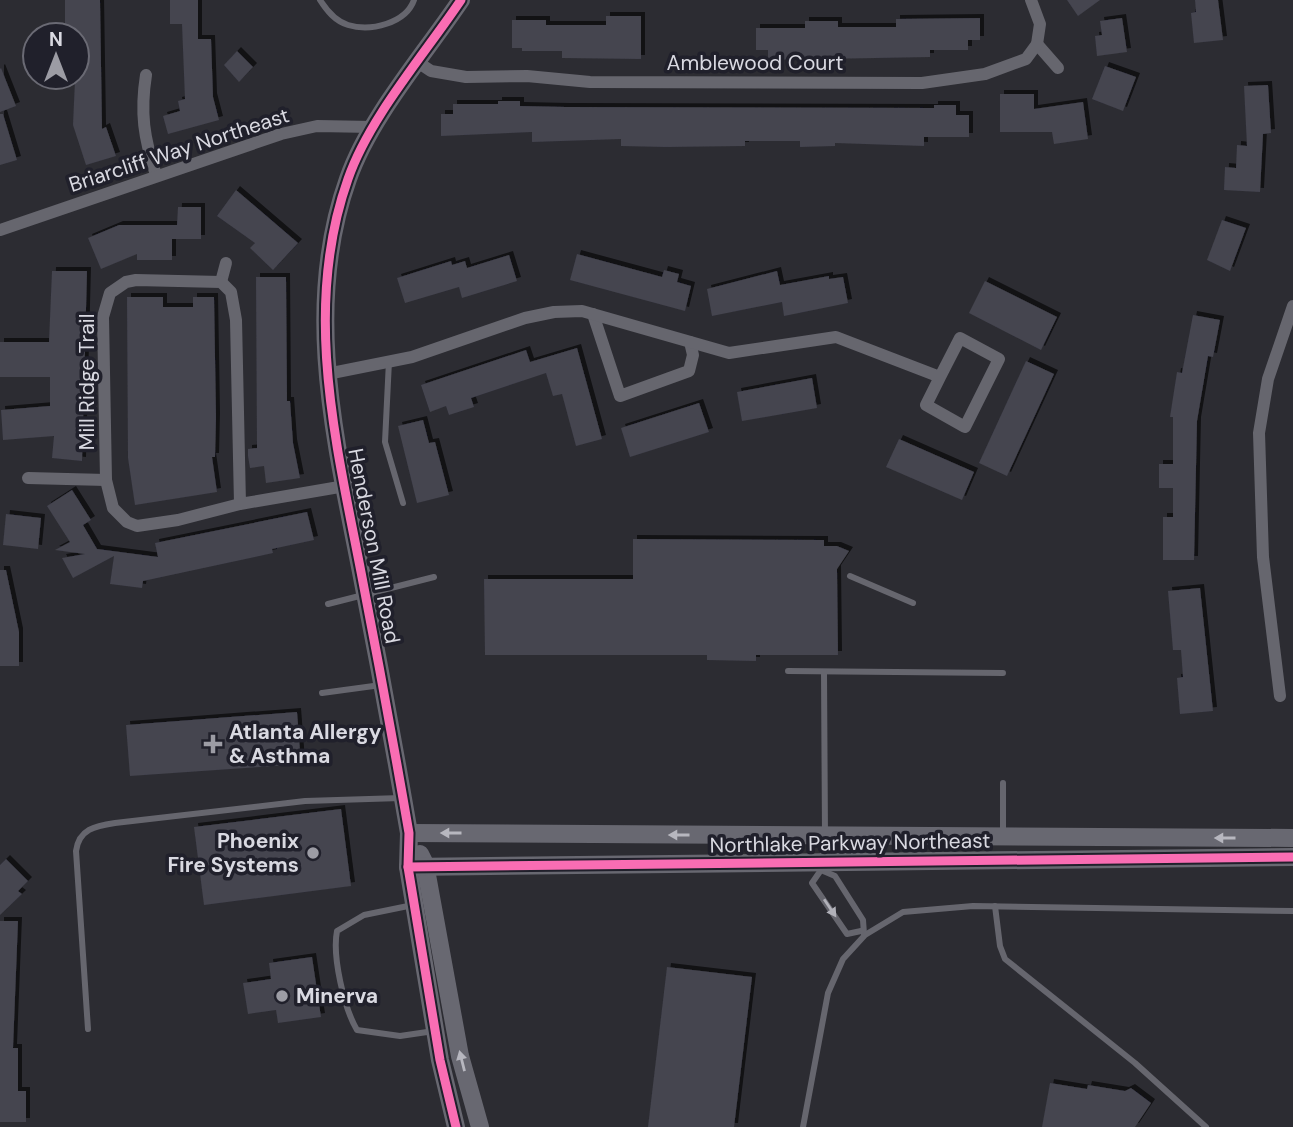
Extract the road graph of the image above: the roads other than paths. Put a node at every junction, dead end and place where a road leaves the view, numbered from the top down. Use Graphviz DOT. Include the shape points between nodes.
graph roads {
  1 [pos="320,0"];
  2 [pos="414,0"];
  3 [pos="461,0"];
  4 [pos="1031,0"];
  5 [pos="1037,44"];
  6 [pos="419,63"];
  7 [pos="1058,68"];
  8 [pos="146,75"];
  9 [pos="373,127"];
  10 [pos="156,175"];
  11 [pos="0,230"];
  12 [pos="226,263"];
  13 [pos="221,282"];
  14 [pos="1293,306"];
  15 [pos="593,314"];
  16 [pos="690,342"];
  17 [pos="389,361"];
  18 [pos="327,374"];
  19 [pos="940,377"];
  20 [pos="28,478"];
  21 [pos="106,481"];
  22 [pos="345,486"];
  23 [pos="240,503"];
  24 [pos="403,503"];
  25 [pos="850,576"];
  26 [pos="434,577"];
  27 [pos="366,596"];
  28 [pos="913,603"];
  29 [pos="328,604"];
  30 [pos="788,671"];
  31 [pos="824,672"];
  32 [pos="1003,673"];
  33 [pos="383,685"];
  34 [pos="322,693"];
  35 [pos="1280,696"];
  36 [pos="1003,783"];
  37 [pos="403,798"];
  38 [pos="409,833"];
  39 [pos="825,836"];
  40 [pos="1003,836"];
  41 [pos="1293,838"];
  42 [pos="1293,857"];
  43 [pos="416,865"];
  44 [pos="821,865"];
  45 [pos="414,905"];
  46 [pos="995,906"];
  47 [pos="1293,911"];
  48 [pos="863,933"];
  49 [pos="88,1029"];
  50 [pos="436,1030"];
  51 [pos="456,1127"];
  52 [pos="480,1127"];
  53 [pos="803,1127"];
  54 [pos="1206,1127"];
  1 -- 2 [label="lane" via="329,14 362,28 401,19"];
  3 -- 6 [label="street, Henderson Mill Road"];
  4 -- 5 [label="street" via="1040,24"];
  5 -- 6 [label="street, Amblewood Court" via="1026,59 985,74 922,83 590,82 467,77 431,71"];
  5 -- 7 [label="street"];
  6 -- 9 [label="street, Henderson Mill Road"];
  8 -- 10 [label="street" via="141,107"];
  9 -- 10 [label="street, Briarcliff Way Northeast" via="317,126"];
  9 -- 18 [label="street, Henderson Mill Road" via="348,179 331,245 324,339"];
  10 -- 11 [label="street, Briarcliff Way Northeast"];
  12 -- 13 [label="street"];
  13 -- 21 [label="street, Mill Ridge Trail" via="136,280 110,293 103,317"];
  13 -- 23 [label="street" via="231,292 236,320"];
  14 -- 35 [label="street" via="1268,379 1259,433 1263,557"];
  15 -- 16 [label="street"];
  15 -- 16 [label="street" via="620,396 689,371"];
  15 -- 17 [label="street" via="535,316"];
  16 -- 19 [label="street" via="729,352 836,337"];
  17 -- 18 [label="street"];
  17 -- 24 [label="lane" via="386,442"];
  18 -- 22 [label="street, Henderson Mill Road"];
  19 -- 19 [label="street" via="960,338 999,359 965,427 926,405"];
  20 -- 21 [label="street"];
  21 -- 23 [label="street, Mill Ridge Trail" via="113,508 137,526"];
  22 -- 23 [label="street, Mill Ridge Trail"];
  22 -- 27 [label="street, Henderson Mill Road"];
  25 -- 28 [label="lane"];
  26 -- 27 [label="lane"];
  27 -- 29 [label="lane"];
  27 -- 33 [label="street, Henderson Mill Road"];
  30 -- 31 [label="lane"];
  31 -- 32 [label="lane"];
  31 -- 39 [label="lane"];
  33 -- 34 [label="lane"];
  33 -- 37 [label="street, Henderson Mill Road"];
  36 -- 40 [label="lane"];
  37 -- 38 [label="street, Henderson Mill Road"];
  37 -- 49 [label="lane" via="305,801 86,831 77,840 76,851"];
  39 -- 38 [label="street, Northlake Parkway Northeast, one-way"];
  38 -- 43 [label="street, Henderson Mill Road"];
  39 -- 40 [label="street, Northlake Parkway Northeast"];
  39 -- 44 [label="lane"];
  41 -- 40 [label="street, Northlake Parkway Northeast, one-way"];
  42 -- 44 [label="street, Northlake Parkway Northeast"];
  43 -- 44 [label="street, Northlake Parkway Northeast"];
  43 -- 45 [label="street, Henderson Mill Road"];
  52 -- 43 [label="street, Henderson Mill Road, one-way"];
  44 -- 48 [label="lane" via="835,876 863,920"];
  44 -- 48 [label="lane, one-way" via="812,883 847,934"];
  45 -- 50 [label="street, Henderson Mill Road"];
  45 -- 50 [label="lane" via="364,915 337,931 335,943 348,1016 357,1030 400,1036"];
  46 -- 47 [label="lane"];
  46 -- 48 [label="lane" via="903,912"];
  46 -- 54 [label="lane" via="1005,959 1135,1063"];
  48 -- 53 [label="lane" via="843,959 828,993"];
  50 -- 51 [label="street, Henderson Mill Road"];
}
